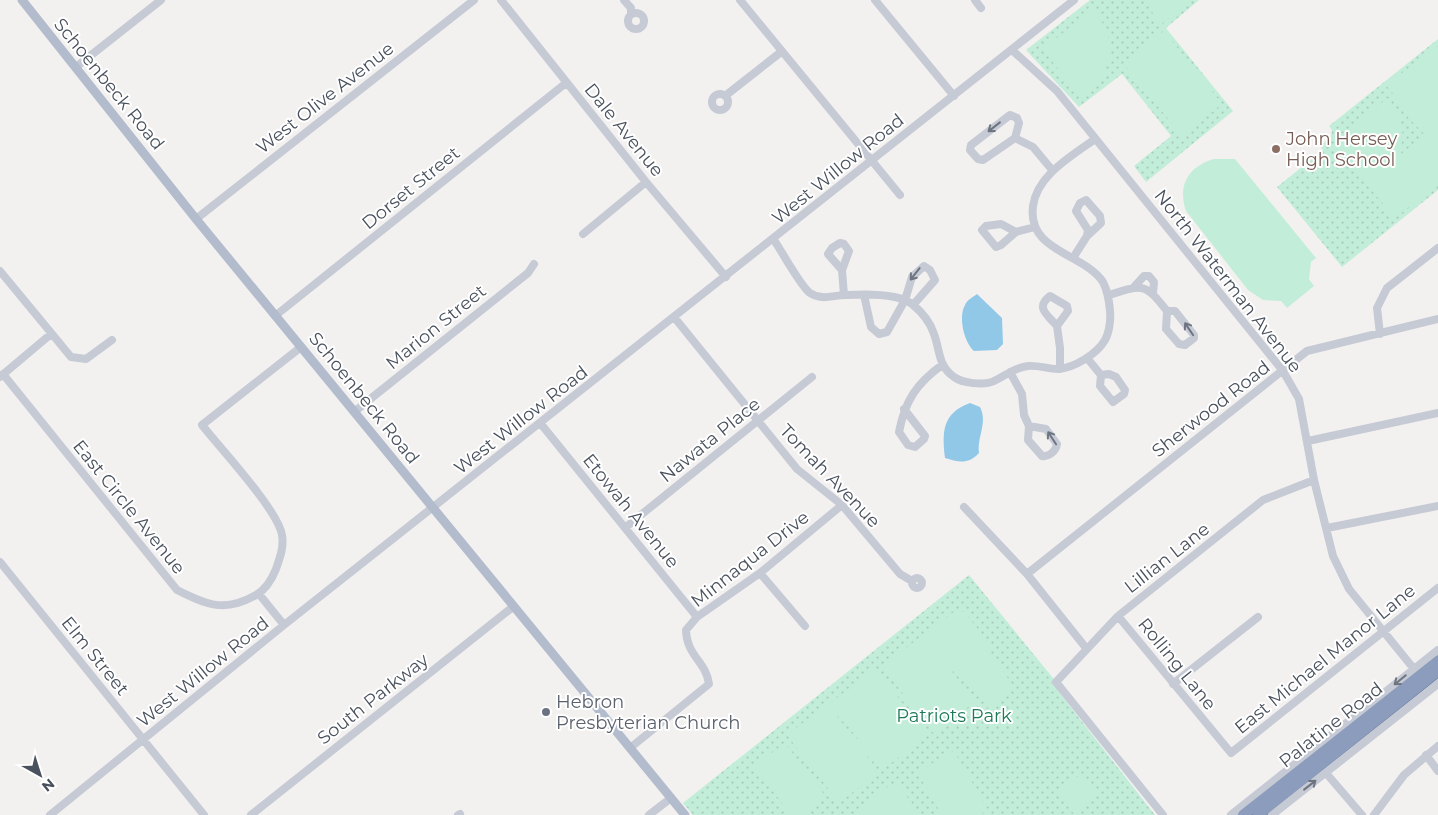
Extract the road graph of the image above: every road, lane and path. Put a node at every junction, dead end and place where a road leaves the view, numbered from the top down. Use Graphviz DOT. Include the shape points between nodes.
graph roads {
  1 [pos="22,0"];
  2 [pos="161,0"];
  3 [pos="474,0"];
  4 [pos="501,0"];
  5 [pos="624,0"];
  6 [pos="740,0"];
  7 [pos="875,0"];
  8 [pos="975,0"];
  9 [pos="1074,0"];
  10 [pos="981,8"];
  11 [pos="631,14"];
  12 [pos="1012,50"];
  13 [pos="781,52"];
  14 [pos="76,68"];
  15 [pos="566,83"];
  16 [pos="724,96"];
  17 [pos="954,96"];
  18 [pos="1015,138"];
  19 [pos="1095,139"];
  20 [pos="872,160"];
  21 [pos="1053,171"];
  22 [pos="646,182"];
  23 [pos="900,195"];
  24 [pos="196,220"];
  25 [pos="1035,227"];
  26 [pos="1016,232"];
  27 [pos="583,234"];
  28 [pos="1087,236"];
  29 [pos="774,240"];
  30 [pos="1438,248"];
  31 [pos="1073,258"];
  32 [pos="534,264"];
  33 [pos="842,270"];
  34 [pos="0,271"];
  35 [pos="726,277"];
  36 [pos="1134,286"];
  37 [pos="1153,293"];
  38 [pos="844,295"];
  39 [pos="864,295"];
  40 [pos="1109,295"];
  41 [pos="905,300"];
  42 [pos="913,305"];
  43 [pos="1167,312"];
  44 [pos="276,316"];
  45 [pos="674,317"];
  46 [pos="1438,319"];
  47 [pos="1057,326"];
  48 [pos="51,334"];
  49 [pos="1380,334"];
  50 [pos="112,340"];
  51 [pos="301,347"];
  52 [pos="1087,358"];
  53 [pos="942,365"];
  54 [pos="1060,369"];
  55 [pos="1282,371"];
  56 [pos="1010,372"];
  57 [pos="1101,375"];
  58 [pos="2,376"];
  59 [pos="812,377"];
  60 [pos="904,409"];
  61 [pos="354,412"];
  62 [pos="1438,413"];
  63 [pos="757,421"];
  64 [pos="541,424"];
  65 [pos="1029,426"];
  66 [pos="1308,440"];
  67 [pos="1314,480"];
  68 [pos="842,505"];
  69 [pos="1438,506"];
  70 [pos="964,507"];
  71 [pos="434,508"];
  72 [pos="626,527"];
  73 [pos="1327,528"];
  74 [pos="0,562"];
  75 [pos="760,573"];
  76 [pos="1027,574"];
  77 [pos="912,581"];
  78 [pos="1438,588"];
  79 [pos="258,594"];
  80 [pos="514,606"];
  81 [pos="1118,616"];
  82 [pos="698,617"];
  83 [pos="1258,617"];
  84 [pos="284,626"];
  85 [pos="805,626"];
  86 [pos="1384,633"];
  87 [pos="1086,648"];
  88 [pos="1438,650"];
  89 [pos="1438,661"];
  90 [pos="1414,669"];
  91 [pos="1438,671"];
  92 [pos="1174,684"];
  93 [pos="1438,684"];
  94 [pos="143,740"];
  95 [pos="1438,746"];
  96 [pos="630,748"];
  97 [pos="1231,754"];
  98 [pos="1426,755"];
  99 [pos="1438,771"];
  100 [pos="1326,773"];
  101 [pos="671,798"];
  102 [pos="50,815"];
  103 [pos="204,815"];
  104 [pos="251,815"];
  105 [pos="649,815"];
  106 [pos="685,815"];
  107 [pos="1163,815"];
  108 [pos="1231,815"];
  109 [pos="1243,815"];
  110 [pos="1258,815"];
  111 [pos="1272,815"];
  112 [pos="1362,815"];
  113 [pos="1374,815"];
  1 -- 14 [label="main road, Schoenbeck Road"];
  2 -- 14 [label="street"];
  3 -- 24 [label="street, West Olive Avenue"];
  4 -- 15 [label="street, Dale Avenue"];
  5 -- 11 [label="street" via="631,8"];
  6 -- 13 [label="street"];
  7 -- 17 [label="street"];
  8 -- 10 [label="street"];
  9 -- 12 [label="street, West Willow Road"];
  12 -- 17 [label="street, West Willow Road"];
  12 -- 19 [label="street, North Waterman Avenue" via="1057,91"];
  13 -- 16 [label="street"];
  13 -- 20 [label="street"];
  14 -- 24 [label="main road, Schoenbeck Road"];
  15 -- 22 [label="street, Dale Avenue"];
  15 -- 44 [label="street, Dorset Street"];
  17 -- 20 [label="street, West Willow Road"];
  18 -- 18 [label="street, one-way" via="1020,123 1010,115 971,145 970,150 978,160 982,160"];
  18 -- 21 [label="street" via="1033,147"];
  19 -- 21 [label="street"];
  19 -- 55 [label="street, North Waterman Avenue"];
  20 -- 23 [label="street"];
  20 -- 29 [label="street, West Willow Road"];
  21 -- 25 [label="street" via="1040,186 1033,206"];
  22 -- 27 [label="street"];
  22 -- 35 [label="street, Dale Avenue"];
  24 -- 44 [label="main road, Schoenbeck Road"];
  25 -- 26 [label="street"];
  25 -- 31 [label="street" via="1048,244"];
  28 -- 31 [label="street"];
  29 -- 35 [label="street, West Willow Road"];
  29 -- 38 [label="street" via="809,292 825,298"];
  30 -- 49 [label="street" via="1387,288 1377,308"];
  31 -- 40 [label="street" via="1102,280"];
  32 -- 61 [label="street, Marion Street" via="528,273"];
  33 -- 38 [label="street"];
  34 -- 48 [label="street"];
  35 -- 45 [label="street, West Willow Road"];
  36 -- 37 [label="street"];
  36 -- 37 [label="street" via="1144,276 1149,276 1154,282"];
  36 -- 40 [label="street"];
  37 -- 43 [label="street"];
  38 -- 39 [label="street"];
  39 -- 41 [label="street"];
  39 -- 41 [label="street" via="871,327 880,334 891,328"];
  40 -- 52 [label="street" via="1110,319 1105,340"];
  41 -- 42 [label="street"];
  42 -- 41 [label="street, one-way" via="935,280 924,266 915,272"];
  42 -- 53 [label="street" via="923,313 934,333"];
  43 -- 43 [label="street, one-way" via="1166,329 1178,344 1184,345 1194,338 1175,312"];
  44 -- 51 [label="main road, Schoenbeck Road"];
  45 -- 63 [label="street, Tomah Avenue"];
  45 -- 64 [label="street, West Willow Road"];
  46 -- 49 [label="street, Sherwood Road"];
  47 -- 54 [label="street"];
  48 -- 50 [label="street" via="71,357 86,359"];
  48 -- 58 [label="street"];
  49 -- 55 [label="street, Sherwood Road" via="1307,351"];
  51 -- 61 [label="main road, Schoenbeck Road"];
  51 -- 79 [label="street" via="202,425 272,512 282,534 282,553 272,579"];
  52 -- 54 [label="street"];
  52 -- 57 [label="street"];
  53 -- 56 [label="street" via="955,378 972,383 992,382"];
  53 -- 60 [label="street" via="922,381"];
  54 -- 56 [label="street" via="1028,366"];
  55 -- 66 [label="street, North Waterman Avenue" via="1299,399"];
  55 -- 76 [label="street, Sherwood Road"];
  56 -- 65 [label="street" via="1022,394 1024,415"];
  58 -- 79 [label="street, East Circle Avenue" via="178,590 200,602 218,606 239,605"];
  59 -- 63 [label="street, Nawata Place"];
  60 -- 60 [label="street" via="899,432 908,446 915,447 925,436"];
  61 -- 71 [label="main road, Schoenbeck Road"];
  62 -- 66 [label="street"];
  63 -- 68 [label="street, Tomah Avenue" via="797,469"];
  63 -- 72 [label="street, Nawata Place"];
  64 -- 71 [label="street, West Willow Road"];
  64 -- 72 [label="street, Etowah Avenue"];
  66 -- 67 [label="street, North Waterman Avenue"];
  67 -- 73 [label="street, North Waterman Avenue"];
  67 -- 81 [label="street, Lillian Lane" via="1263,500"];
  68 -- 75 [label="street, Minnaqua Drive"];
  68 -- 77 [label="street, Tomah Avenue" via="900,574"];
  69 -- 73 [label="street"];
  70 -- 76 [label="street"];
  71 -- 80 [label="main road, Schoenbeck Road"];
  71 -- 84 [label="street, West Willow Road"];
  72 -- 82 [label="street, Etowah Avenue"];
  73 -- 86 [label="street, North Waterman Avenue" via="1333,556 1349,589"];
  74 -- 94 [label="street, Elm Street"];
  75 -- 82 [label="street, Minnaqua Drive"];
  75 -- 85 [label="street"];
  76 -- 87 [label="street"];
  78 -- 86 [label="street, East Michael Manor Lane"];
  79 -- 84 [label="street"];
  80 -- 96 [label="main road, Schoenbeck Road"];
  80 -- 104 [label="street, South Parkway"];
  81 -- 87 [label="street, Lillian Lane"];
  81 -- 92 [label="street, Rolling Lane"];
  82 -- 96 [label="street, Minnaqua Drive" via="686,630 687,644 708,673 709,684"];
  83 -- 92 [label="street"];
  84 -- 94 [label="street, West Willow Road"];
  86 -- 90 [label="street, North Waterman Avenue"];
  86 -- 97 [label="street, East Michael Manor Lane"];
  87 -- 107 [label="street, Lillian Lane" via="1056,682"];
  88 -- 90 [label="street"];
  89 -- 109 [label="highway, Palatine Road"];
  90 -- 108 [label="street, one-way"];
  91 -- 110 [label="highway, Palatine Road"];
  92 -- 97 [label="street, Rolling Lane"];
  93 -- 100 [label="street"];
  94 -- 102 [label="street, West Willow Road"];
  94 -- 103 [label="street, Elm Street"];
  95 -- 98 [label="street"];
  96 -- 101 [label="main road, Schoenbeck Road"];
  98 -- 99 [label="street"];
  98 -- 113 [label="street" via="1398,781"];
  111 -- 100 [label="street, one-way"];
  100 -- 112 [label="street"];
  101 -- 105 [label="street"];
  101 -- 106 [label="main road, Schoenbeck Road"];
}
